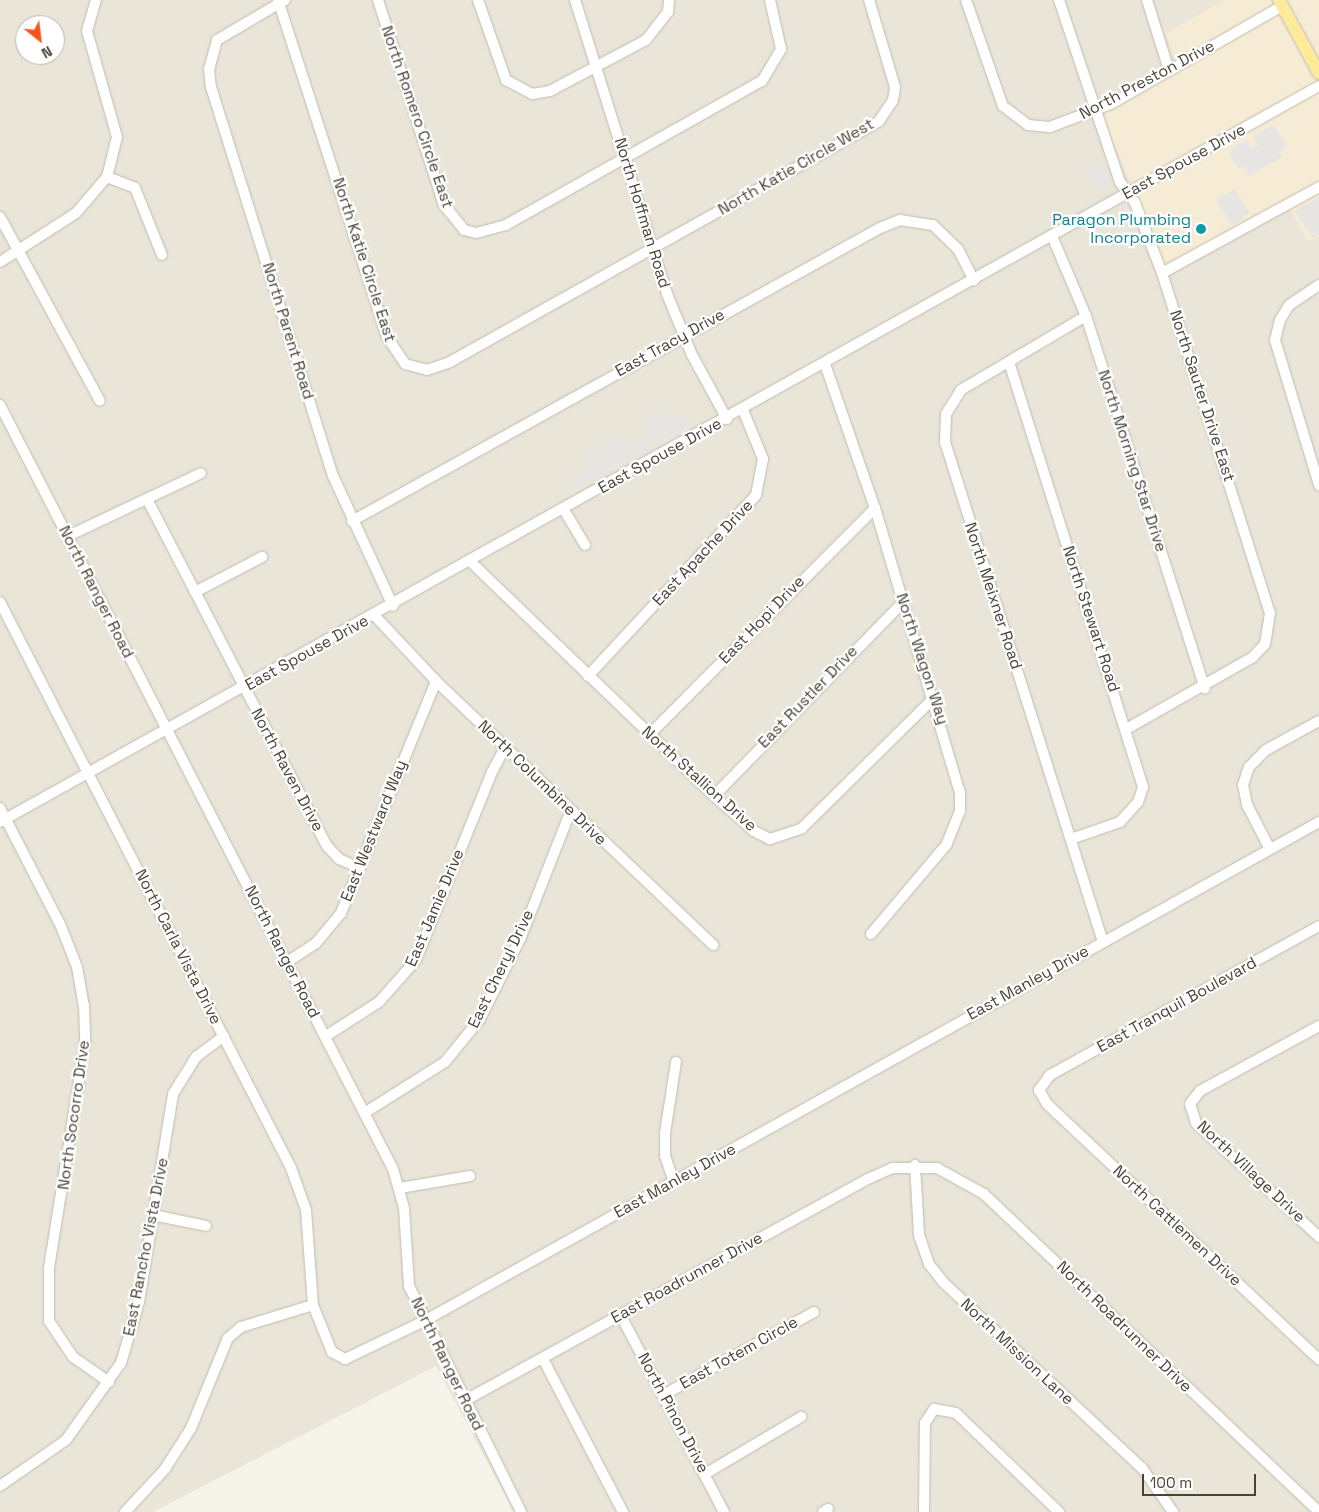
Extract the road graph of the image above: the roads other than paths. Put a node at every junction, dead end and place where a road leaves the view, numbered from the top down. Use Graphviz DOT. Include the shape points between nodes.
graph roads {
  1 [pos="96,0"];
  2 [pos="378,0"];
  3 [pos="478,0"];
  4 [pos="575,0"];
  5 [pos="669,0"];
  6 [pos="770,0"];
  7 [pos="869,0"];
  8 [pos="966,0"];
  9 [pos="1059,0"];
  10 [pos="1147,0"];
  11 [pos="281,1"];
  12 [pos="1281,3"];
  13 [pos="596,66"];
  14 [pos="1169,70"];
  15 [pos="1319,73"];
  16 [pos="1319,86"];
  17 [pos="1095,111"];
  18 [pos="624,158"];
  19 [pos="107,177"];
  20 [pos="1319,187"];
  21 [pos="1128,193"];
  22 [pos="0,217"];
  23 [pos="1052,236"];
  24 [pos="654,249"];
  25 [pos="20,251"];
  26 [pos="162,255"];
  27 [pos="0,262"];
  28 [pos="1162,273"];
  29 [pos="974,280"];
  30 [pos="1319,285"];
  31 [pos="1086,316"];
  32 [pos="683,336"];
  33 [pos="1009,362"];
  34 [pos="825,364"];
  35 [pos="100,401"];
  36 [pos="0,405"];
  37 [pos="743,410"];
  38 [pos="727,419"];
  39 [pos="200,473"];
  40 [pos="1319,485"];
  41 [pos="147,498"];
  42 [pos="875,508"];
  43 [pos="564,510"];
  44 [pos="352,521"];
  45 [pos="68,536"];
  46 [pos="585,545"];
  47 [pos="262,557"];
  48 [pos="472,562"];
  49 [pos="196,592"];
  50 [pos="904,600"];
  51 [pos="0,602"];
  52 [pos="393,606"];
  53 [pos="375,616"];
  54 [pos="4,619"];
  55 [pos="588,676"];
  56 [pos="436,681"];
  57 [pos="244,688"];
  58 [pos="1205,688"];
  59 [pos="935,697"];
  60 [pos="1319,721"];
  61 [pos="1126,729"];
  62 [pos="168,732"];
  63 [pos="650,734"];
  64 [pos="505,748"];
  65 [pos="89,775"];
  66 [pos="714,796"];
  67 [pos="0,808"];
  68 [pos="570,810"];
  69 [pos="3,821"];
  70 [pos="1319,822"];
  71 [pos="1071,839"];
  72 [pos="1270,849"];
  73 [pos="360,868"];
  74 [pos="1319,926"];
  75 [pos="871,934"];
  76 [pos="1103,942"];
  77 [pos="713,945"];
  78 [pos="287,962"];
  79 [pos="1319,1026"];
  80 [pos="224,1036"];
  81 [pos="326,1036"];
  82 [pos="676,1062"];
  83 [pos="1040,1090"];
  84 [pos="366,1112"];
  85 [pos="915,1165"];
  86 [pos="470,1176"];
  87 [pos="674,1182"];
  88 [pos="400,1188"];
  89 [pos="153,1215"];
  90 [pos="206,1226"];
  91 [pos="1319,1237"];
  92 [pos="313,1305"];
  93 [pos="814,1312"];
  94 [pos="620,1314"];
  95 [pos="424,1321"];
  96 [pos="543,1358"];
  97 [pos="1319,1359"];
  98 [pos="109,1382"];
  99 [pos="665,1394"];
  100 [pos="464,1400"];
  101 [pos="801,1418"];
  102 [pos="705,1474"];
  103 [pos="0,1486"];
  104 [pos="126,1512"];
  105 [pos="521,1512"];
  106 [pos="622,1512"];
  107 [pos="724,1512"];
  108 [pos="924,1512"];
  109 [pos="1059,1512"];
  110 [pos="1173,1512"];
  111 [pos="1319,1512"];
  1 -- 19 [label="street" via="90,12 90,48 117,137"];
  2 -- 18 [label="street, North Romero Circle East" via="444,204 464,230 492,231"];
  3 -- 13 [label="street" via="506,80 517,89 532,94 550,91"];
  4 -- 13 [label="street, North Hoffman Road"];
  5 -- 13 [label="street" via="668,12 646,40"];
  6 -- 18 [label="street" via="781,49 762,81"];
  7 -- 24 [label="street, North Katie Circle West" via="895,87 893,100 879,121"];
  8 -- 17 [label="street, North Preston Drive" via="996,91 1013,118 1050,127"];
  9 -- 17 [label="street, North Sauter Drive East"];
  10 -- 14 [label="street"];
  11 -- 24 [label="street, North Katie Circle East" via="387,337 406,364 427,370 450,362"];
  11 -- 44 [label="street, North Parent Road" via="227,32 212,49 211,87 334,476"];
  12 -- 14 [label="street, North Preston Drive"];
  12 -- 15 [label="main road"];
  13 -- 18 [label="street, North Hoffman Road"];
  14 -- 17 [label="street, North Preston Drive"];
  16 -- 21 [label="street, East Spouse Drive"];
  17 -- 21 [label="street, North Sauter Drive East"];
  18 -- 24 [label="street, North Hoffman Road"];
  19 -- 25 [label="street" via="76,213"];
  19 -- 26 [label="street" via="134,188"];
  20 -- 28 [label="street"];
  21 -- 23 [label="street, East Spouse Drive"];
  21 -- 28 [label="street, North Sauter Drive East"];
  22 -- 25 [label="street"];
  23 -- 29 [label="street, East Spouse Drive"];
  23 -- 31 [label="street, North Morning Star Drive"];
  24 -- 32 [label="street, North Hoffman Road"];
  25 -- 27 [label="street"];
  25 -- 35 [label="street"];
  28 -- 58 [label="street, North Sauter Drive East" via="1270,613 1265,644 1239,668"];
  29 -- 32 [label="street, East Tracy Drive" via="946,234 916,219 900,220"];
  29 -- 34 [label="street, East Spouse Drive"];
  30 -- 40 [label="street" via="1289,305 1280,320 1275,340"];
  31 -- 33 [label="street, North Meixner Road"];
  31 -- 58 [label="street, North Morning Star Drive"];
  32 -- 38 [label="street, North Hoffman Road"];
  32 -- 44 [label="street, East Tracy Drive"];
  33 -- 61 [label="street, North Stewart Road"];
  33 -- 71 [label="street, North Meixner Road" via="951,400 945,442"];
  34 -- 37 [label="street, East Spouse Drive"];
  34 -- 42 [label="street, North Wagon Way"];
  36 -- 45 [label="street, North Ranger Road"];
  37 -- 38 [label="street, East Spouse Drive"];
  37 -- 55 [label="street, East Apache Drive" via="763,459 756,494"];
  38 -- 43 [label="street, East Spouse Drive"];
  39 -- 41 [label="street"];
  41 -- 45 [label="street"];
  41 -- 49 [label="street, North Raven Drive"];
  42 -- 50 [label="street, North Wagon Way"];
  42 -- 63 [label="street, East Hopi Drive"];
  43 -- 46 [label="street"];
  43 -- 48 [label="street, East Spouse Drive"];
  44 -- 52 [label="street, North Parent Road"];
  45 -- 62 [label="street, North Ranger Road"];
  47 -- 49 [label="street"];
  48 -- 52 [label="street, East Spouse Drive"];
  48 -- 55 [label="street, North Stallion Drive"];
  49 -- 57 [label="street, North Raven Drive"];
  50 -- 59 [label="street, North Wagon Way"];
  50 -- 66 [label="street, East Rustler Drive"];
  51 -- 54 [label="street, North Carla Vista Drive"];
  52 -- 53 [label="street, East Spouse Drive"];
  53 -- 56 [label="street, North Columbine Drive"];
  53 -- 57 [label="street, East Spouse Drive"];
  54 -- 65 [label="street, North Carla Vista Drive"];
  55 -- 63 [label="street, North Stallion Drive"];
  56 -- 64 [label="street, North Columbine Drive"];
  56 -- 73 [label="street, East Westward Way"];
  57 -- 62 [label="street, East Spouse Drive"];
  57 -- 73 [label="street, North Raven Drive" via="328,846 338,859"];
  58 -- 61 [label="street, North Sauter Drive East"];
  59 -- 66 [label="street, North Stallion Drive" via="801,828 786,837 770,839 754,832"];
  59 -- 75 [label="street, North Wagon Way" via="952,756 960,812 936,859"];
  60 -- 72 [label="street" via="1266,750 1249,767 1243,784 1247,805"];
  61 -- 71 [label="street, North Stewart Road" via="1143,787 1138,802 1113,825"];
  62 -- 65 [label="street, East Spouse Drive"];
  62 -- 78 [label="street, North Ranger Road"];
  63 -- 66 [label="street, North Stallion Drive"];
  64 -- 68 [label="street, North Columbine Drive"];
  64 -- 81 [label="street, East Jamie Drive" via="492,772 416,960 379,1002"];
  65 -- 69 [label="street, East Spouse Drive"];
  65 -- 80 [label="street, North Carla Vista Drive"];
  67 -- 69 [label="street, North Socorro Drive"];
  68 -- 77 [label="street, North Columbine Drive"];
  68 -- 84 [label="street, East Cheryl Drive" via="521,937 480,1019 445,1062"];
  69 -- 98 [label="street, North Socorro Drive" via="60,924 77,967 84,1006 85,1043 49,1269 49,1321 73,1357"];
  70 -- 72 [label="street, East Manley Drive"];
  71 -- 76 [label="street, North Meixner Road"];
  72 -- 76 [label="street, East Manley Drive"];
  73 -- 78 [label="street, East Westward Way" via="329,930"];
  74 -- 83 [label="street, East Tranquil Boulevard" via="1050,1075"];
  76 -- 87 [label="street, East Manley Drive"];
  78 -- 81 [label="street, North Ranger Road"];
  79 -- 91 [label="street, North Village Drive" via="1200,1091 1190,1104 1196,1123"];
  80 -- 89 [label="street, East Rancho Vista Drive" via="196,1057 173,1094"];
  80 -- 92 [label="street, North Carla Vista Drive" via="302,1195 309,1233"];
  81 -- 84 [label="street, North Ranger Road"];
  82 -- 87 [label="street" via="665,1133 665,1156"];
  83 -- 97 [label="street, North Cattlemen Drive" via="1047,1104"];
  84 -- 88 [label="street, North Ranger Road"];
  85 -- 94 [label="street, East Roadrunner Drive" via="892,1168 870,1178"];
  85 -- 110 [label="street, North Mission Lane" via="919,1235 929,1264 942,1282 1142,1468"];
  85 -- 111 [label="street, North Roadrunner Drive" via="955,1174 984,1194"];
  86 -- 88 [label="street"];
  87 -- 95 [label="street, East Manley Drive"];
  88 -- 95 [label="street, North Ranger Road" via="409,1286"];
  89 -- 90 [label="street"];
  89 -- 98 [label="street, East Rancho Vista Drive" via="133,1328"];
  92 -- 95 [label="street, East Manley Drive" via="332,1352 345,1359"];
  92 -- 104 [label="street" via="241,1327 228,1338 191,1428 165,1469"];
  93 -- 99 [label="street, East Totem Circle"];
  94 -- 96 [label="street, East Roadrunner Drive"];
  94 -- 99 [label="street, North Pinon Drive"];
  95 -- 100 [label="street, North Ranger Road"];
  96 -- 100 [label="street, East Roadrunner Drive"];
  96 -- 106 [label="street"];
  98 -- 103 [label="street, East Rancho Vista Drive" via="66,1440"];
  99 -- 102 [label="street, North Pinon Drive"];
  100 -- 105 [label="street, North Ranger Road"];
  101 -- 102 [label="street"];
  102 -- 107 [label="street, North Pinon Drive"];
  108 -- 109 [label="street" via="925,1423 934,1409 956,1413"];
}
